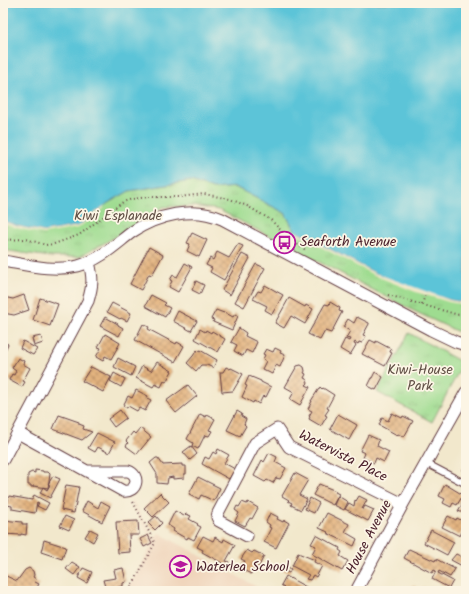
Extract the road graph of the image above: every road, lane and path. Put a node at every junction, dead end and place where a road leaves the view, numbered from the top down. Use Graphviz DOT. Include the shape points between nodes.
graph roads {
  1 [pos="3,240"];
  2 [pos="308,252"];
  3 [pos="3,260"];
  4 [pos="89,262"];
  5 [pos="426,293"];
  6 [pos="386,294"];
  7 [pos="422,304"];
  8 [pos="466,317"];
  9 [pos="466,344"];
  10 [pos="466,392"];
  11 [pos="18,433"];
  12 [pos="3,460"];
  13 [pos="426,463"];
  14 [pos="88,472"];
  15 [pos="466,484"];
  16 [pos="128,492"];
  17 [pos="403,504"];
  18 [pos="247,536"];
  19 [pos="129,591"];
  20 [pos="356,591"];
  1 -- 2 [label="path" via="26,239 46,245 54,244 79,235 123,202 132,199 204,194 230,199 261,213"];
  3 -- 4 [label="street" via="57,268"];
  4 -- 9 [label="street" via="107,253 133,232 157,220 194,212 213,215 431,330"];
  4 -- 11 [label="street" via="93,278 88,301"];
  5 -- 7 [label="path"];
  6 -- 7 [label="path"];
  7 -- 8 [label="path"];
  10 -- 13 [label="street, House Avenue"];
  11 -- 12 [label="street"];
  11 -- 14 [label="street"];
  13 -- 15 [label="lane"];
  13 -- 17 [label="street, House Avenue"];
  14 -- 16 [label="street" via="123,492"];
  14 -- 16 [label="street" via="132,472 135,476 135,486"];
  16 -- 19 [label="path" via="155,543"];
  17 -- 18 [label="street, Watervista Place" via="289,447 277,429 255,442 218,513 219,521"];
  17 -- 20 [label="street, House Avenue"];
}
